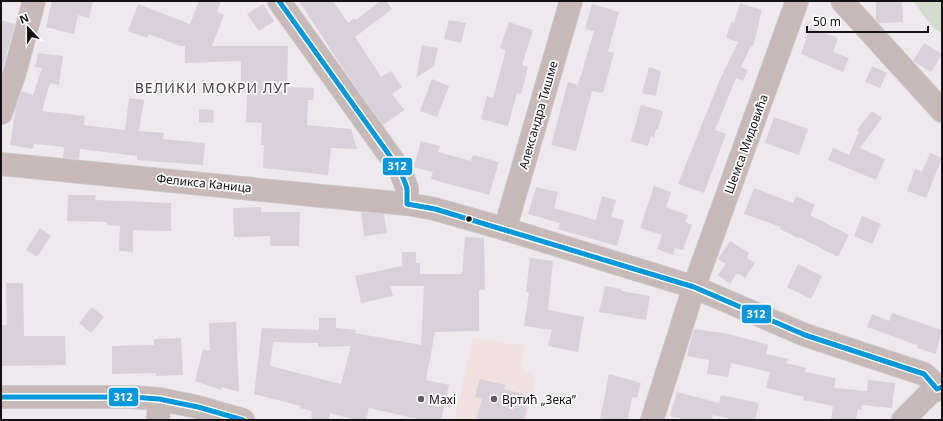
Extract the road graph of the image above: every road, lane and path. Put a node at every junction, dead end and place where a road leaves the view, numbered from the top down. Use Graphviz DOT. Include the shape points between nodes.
graph roads {
  1 [pos="34,1"];
  2 [pos="279,1"];
  3 [pos="571,1"];
  4 [pos="797,1"];
  5 [pos="842,1"];
  6 [pos="942,111"];
  7 [pos="1,113"];
  8 [pos="1,164"];
  9 [pos="407,204"];
  10 [pos="505,229"];
  11 [pos="694,286"];
  12 [pos="940,388"];
  13 [pos="1,397"];
  14 [pos="159,409"];
  15 [pos="243,420"];
  16 [pos="652,420"];
  17 [pos="903,420"];
  1 -- 7 [label="street"];
  2 -- 9 [label="street" via="400,170 407,188"];
  3 -- 10 [label="street, Александра Тишме"];
  4 -- 11 [label="street, Шемса Мидовића"];
  5 -- 6 [label="street"];
  8 -- 9 [label="street, Феликса Каница"];
  9 -- 10 [label="street, Феликса Каница" via="435,209"];
  10 -- 11 [label="street, Феликса Каница"];
  11 -- 12 [label="street, Феликса Каница" via="805,335 924,374"];
  11 -- 16 [label="street, Шемса Мидовића"];
  12 -- 17 [label="street" via="916,405"];
  13 -- 14 [label="street" via="132,397"];
  14 -- 15 [label="street" via="198,407"];
}
